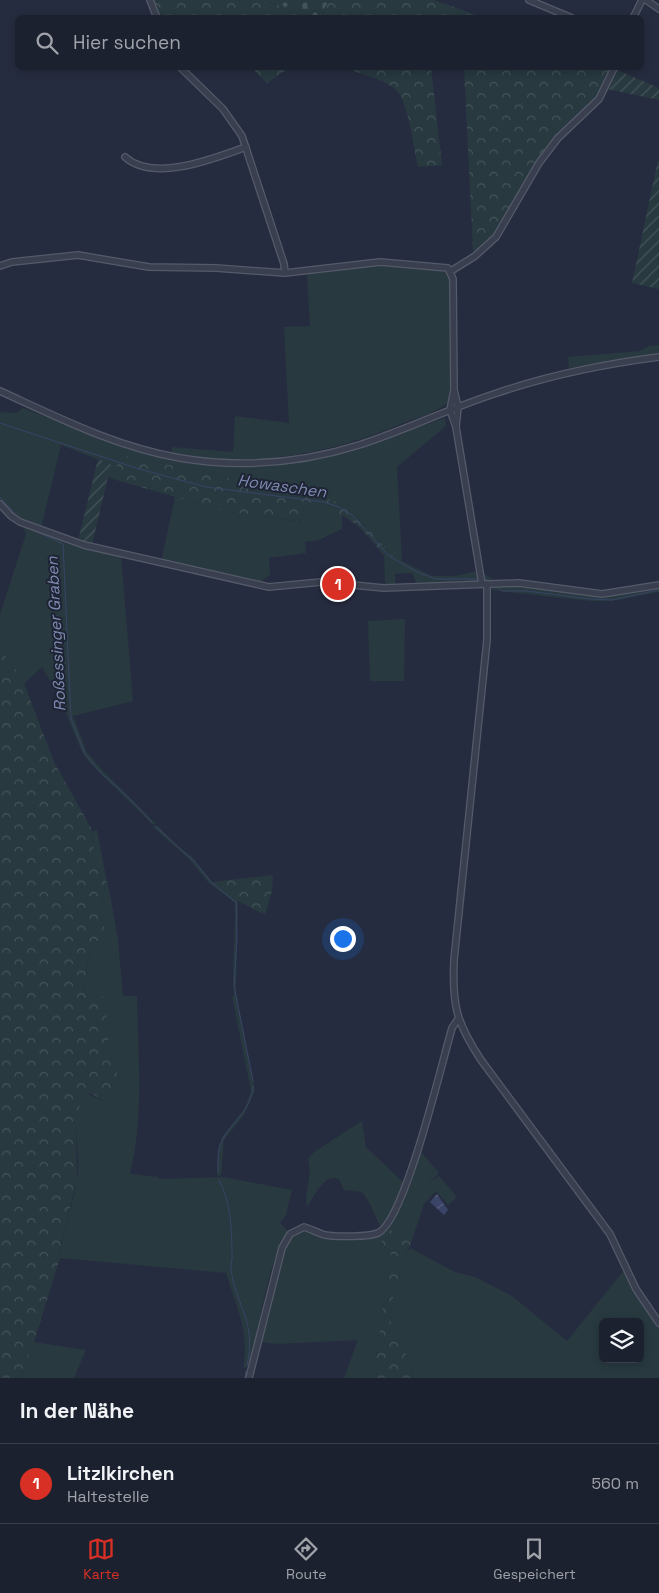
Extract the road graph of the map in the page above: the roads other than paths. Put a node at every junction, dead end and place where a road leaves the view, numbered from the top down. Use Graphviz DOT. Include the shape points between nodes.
graph roads {
  1 [pos="150,0"];
  2 [pos="529,0"];
  3 [pos="642,0"];
  4 [pos="646,0"];
  5 [pos="659,8"];
  6 [pos="156,15"];
  7 [pos="565,15"];
  8 [pos="634,15"];
  9 [pos="183,70"];
  10 [pos="613,70"];
  11 [pos="246,147"];
  12 [pos="125,157"];
  13 [pos="0,266"];
  14 [pos="450,271"];
  15 [pos="285,273"];
  16 [pos="659,357"];
  17 [pos="454,390"];
  18 [pos="0,391"];
  19 [pos="458,407"];
  20 [pos="450,410"];
  21 [pos="456,427"];
  22 [pos="0,504"];
  23 [pos="485,584"];
  24 [pos="659,585"];
  25 [pos="458,1020"];
  26 [pos="659,1323"];
  27 [pos="249,1378"];
  1 -- 6 [label="street"];
  2 -- 7 [label="street"];
  3 -- 8 [label="street"];
  4 -- 5 [label="street"];
  9 -- 11 [label="street" via="228,116"];
  10 -- 14 [label="street" via="599,99 558,138 539,163 496,237 475,256"];
  11 -- 12 [label="street" via="176,167 145,166"];
  11 -- 15 [label="street"];
  13 -- 15 [label="street" via="78,255 149,267"];
  14 -- 15 [label="street" via="443,266 380,262"];
  14 -- 17 [label="street" via="453,279"];
  16 -- 19 [label="street" via="562,374"];
  17 -- 19 [label="street"];
  17 -- 20 [label="street"];
  18 -- 20 [label="street" via="120,443 183,458 237,463 297,459 328,453 367,442"];
  19 -- 20 [label="street"];
  19 -- 21 [label="street"];
  20 -- 21 [label="street"];
  21 -- 23 [label="street"];
  22 -- 23 [label="street" via="20,522 84,545 269,587 321,582 376,588"];
  23 -- 24 [label="street" via="530,584 602,594"];
  23 -- 25 [label="street" via="487,640 454,960"];
  25 -- 26 [label="street" via="481,1060 610,1234 644,1303"];
  25 -- 27 [label="street" via="452,1028 407,1185 393,1217 382,1231 371,1235 330,1235 304,1227 290,1234 277,1260"];
}
